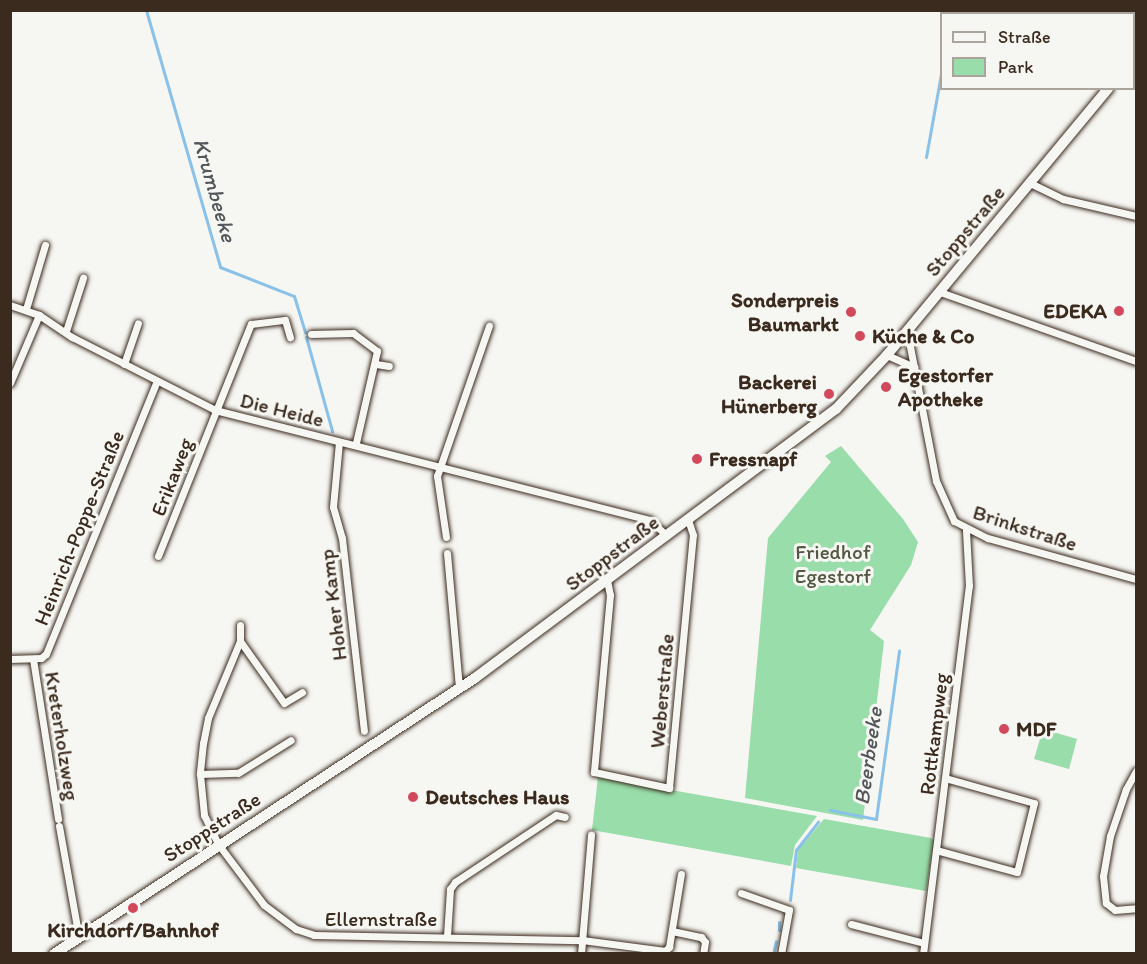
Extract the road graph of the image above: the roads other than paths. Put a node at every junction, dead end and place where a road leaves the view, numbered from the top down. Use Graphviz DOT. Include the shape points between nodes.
graph roads {
  1 [pos="1107,90"];
  2 [pos="1030,183"];
  3 [pos="1137,216"];
  4 [pos="45,245"];
  5 [pos="84,278"];
  6 [pos="940,292"];
  7 [pos="10,305"];
  8 [pos="26,309"];
  9 [pos="39,315"];
  10 [pos="138,323"];
  11 [pos="489,326"];
  12 [pos="66,331"];
  13 [pos="907,331"];
  14 [pos="311,334"];
  15 [pos="290,337"];
  16 [pos="887,355"];
  17 [pos="1137,361"];
  18 [pos="124,364"];
  19 [pos="376,364"];
  20 [pos="389,366"];
  21 [pos="914,368"];
  22 [pos="157,381"];
  23 [pos="10,383"];
  24 [pos="215,410"];
  25 [pos="339,442"];
  26 [pos="356,443"];
  27 [pos="440,466"];
  28 [pos="688,520"];
  29 [pos="966,530"];
  30 [pos="667,536"];
  31 [pos="446,537"];
  32 [pos="447,553"];
  33 [pos="158,556"];
  34 [pos="1137,579"];
  35 [pos="607,580"];
  36 [pos="240,625"];
  37 [pos="240,641"];
  38 [pos="10,659"];
  39 [pos="33,659"];
  40 [pos="459,688"];
  41 [pos="302,692"];
  42 [pos="364,731"];
  43 [pos="291,740"];
  44 [pos="1137,771"];
  45 [pos="200,774"];
  46 [pos="945,778"];
  47 [pos="565,817"];
  48 [pos="591,834"];
  49 [pos="219,844"];
  50 [pos="936,850"];
  51 [pos="681,874"];
  52 [pos="741,893"];
  53 [pos="1137,908"];
  54 [pos="851,924"];
  55 [pos="672,931"];
  56 [pos="447,936"];
  57 [pos="79,938"];
  58 [pos="582,940"];
  59 [pos="924,943"];
  60 [pos="667,952"];
  61 [pos="54,954"];
  62 [pos="581,954"];
  63 [pos="703,954"];
  64 [pos="781,954"];
  65 [pos="923,954"];
  1 -- 2 [label="main road, Stoppstraße"];
  2 -- 3 [label="street" via="1063,199"];
  2 -- 6 [label="main road, Stoppstraße"];
  4 -- 8 [label="street"];
  5 -- 12 [label="street"];
  6 -- 13 [label="main road, Stoppstraße"];
  6 -- 17 [label="street"];
  7 -- 8 [label="street, Die Heide"];
  8 -- 9 [label="street, Die Heide"];
  9 -- 12 [label="street, Die Heide"];
  9 -- 23 [label="street"];
  10 -- 18 [label="street"];
  11 -- 27 [label="street"];
  12 -- 18 [label="street, Die Heide"];
  13 -- 16 [label="main road, Stoppstraße"];
  13 -- 21 [label="street, Brinkstraße"];
  14 -- 19 [label="street" via="353,333 377,351"];
  15 -- 24 [label="street, Erikaweg" via="285,320 250,324"];
  16 -- 21 [label="street"];
  16 -- 28 [label="main road, Stoppstraße" via="836,409"];
  18 -- 22 [label="street, Die Heide"];
  19 -- 20 [label="street"];
  19 -- 26 [label="street"];
  21 -- 29 [label="street, Brinkstraße" via="940,495 954,521"];
  22 -- 24 [label="street, Die Heide"];
  22 -- 39 [label="street, Heinrich-Poppe-Straße" via="46,654"];
  24 -- 25 [label="street, Die Heide"];
  24 -- 33 [label="street, Erikaweg"];
  25 -- 26 [label="street, Die Heide"];
  25 -- 42 [label="street, Hoher Kamp" via="333,507 342,538"];
  26 -- 27 [label="street, Die Heide"];
  27 -- 30 [label="street, Die Heide" via="650,520"];
  27 -- 31 [label="street"];
  28 -- 30 [label="main road, Stoppstraße"];
  28 -- 35 [label="street, Weberstraße" via="693,535 669,788 594,772 610,595"];
  29 -- 34 [label="street, Brinkstraße"];
  29 -- 46 [label="street, Rottkampweg" via="969,586"];
  30 -- 35 [label="main road, Stoppstraße"];
  32 -- 40 [label="street"];
  35 -- 40 [label="main road, Stoppstraße"];
  36 -- 37 [label="street"];
  37 -- 41 [label="street" via="284,703"];
  37 -- 45 [label="street, Ellernstraße" via="208,718"];
  38 -- 39 [label="street"];
  39 -- 57 [label="street, Kreterholzweg"];
  40 -- 49 [label="main road, Stoppstraße"];
  43 -- 45 [label="street" via="238,773"];
  44 -- 53 [label="street" via="1126,789 1110,836 1103,876 1106,903 1114,910"];
  45 -- 49 [label="street, Ellernstraße" via="204,815"];
  46 -- 50 [label="street, Rottkampweg"];
  46 -- 50 [label="street" via="1034,802 1017,872"];
  47 -- 56 [label="street" via="556,815 454,882 450,889"];
  48 -- 58 [label="street"];
  49 -- 56 [label="street, Ellernstraße" via="264,905 296,929 314,935"];
  49 -- 57 [label="main road, Stoppstraße"];
  50 -- 59 [label="street, Rottkampweg"];
  51 -- 55 [label="street, Ellernstraße"];
  52 -- 64 [label="street" via="789,910"];
  54 -- 59 [label="street"];
  55 -- 60 [label="street, Ellernstraße"];
  55 -- 63 [label="street" via="701,937 705,942"];
  56 -- 58 [label="street, Ellernstraße"];
  57 -- 61 [label="main road, Stoppstraße"];
  58 -- 60 [label="street, Ellernstraße"];
  58 -- 62 [label="street"];
  59 -- 65 [label="street, Rottkampweg"];
}
